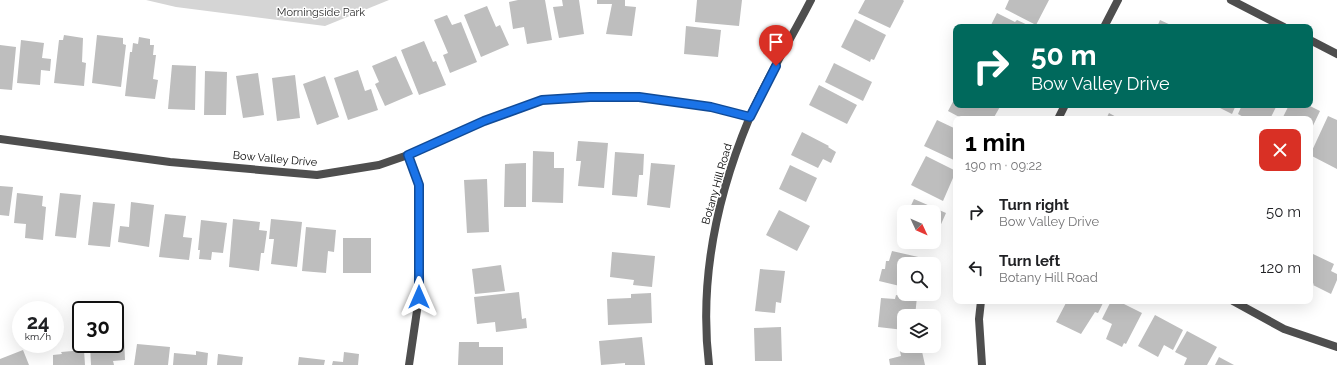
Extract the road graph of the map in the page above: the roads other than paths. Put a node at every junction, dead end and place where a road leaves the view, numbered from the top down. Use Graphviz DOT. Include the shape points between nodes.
graph roads {
  1 [pos="811,0"];
  2 [pos="1118,0"];
  3 [pos="1231,0"];
  4 [pos="1106,24"];
  5 [pos="1278,24"];
  6 [pos="1313,42"];
  7 [pos="1337,54"];
  8 [pos="750,117"];
  9 [pos="0,139"];
  10 [pos="408,155"];
  11 [pos="981,304"];
  12 [pos="1238,304"];
  13 [pos="1337,347"];
  14 [pos="409,365"];
  15 [pos="709,365"];
  16 [pos="982,365"];
  1 -- 8 [label="street, Botany Hill Road"];
  2 -- 4 [label="street"];
  3 -- 5 [label="street"];
  6 -- 7 [label="street"];
  8 -- 10 [label="street, Bow Valley Drive" via="711,107 639,97 542,100 484,121"];
  8 -- 15 [label="street, Botany Hill Road" via="730,170 712,243 707,280 705,332"];
  9 -- 10 [label="street, Bow Valley Drive" via="170,162 318,175 379,165"];
  10 -- 14 [label="street" via="419,185 419,297"];
  11 -- 16 [label="street"];
  12 -- 13 [label="street" via="1284,329"];
}
